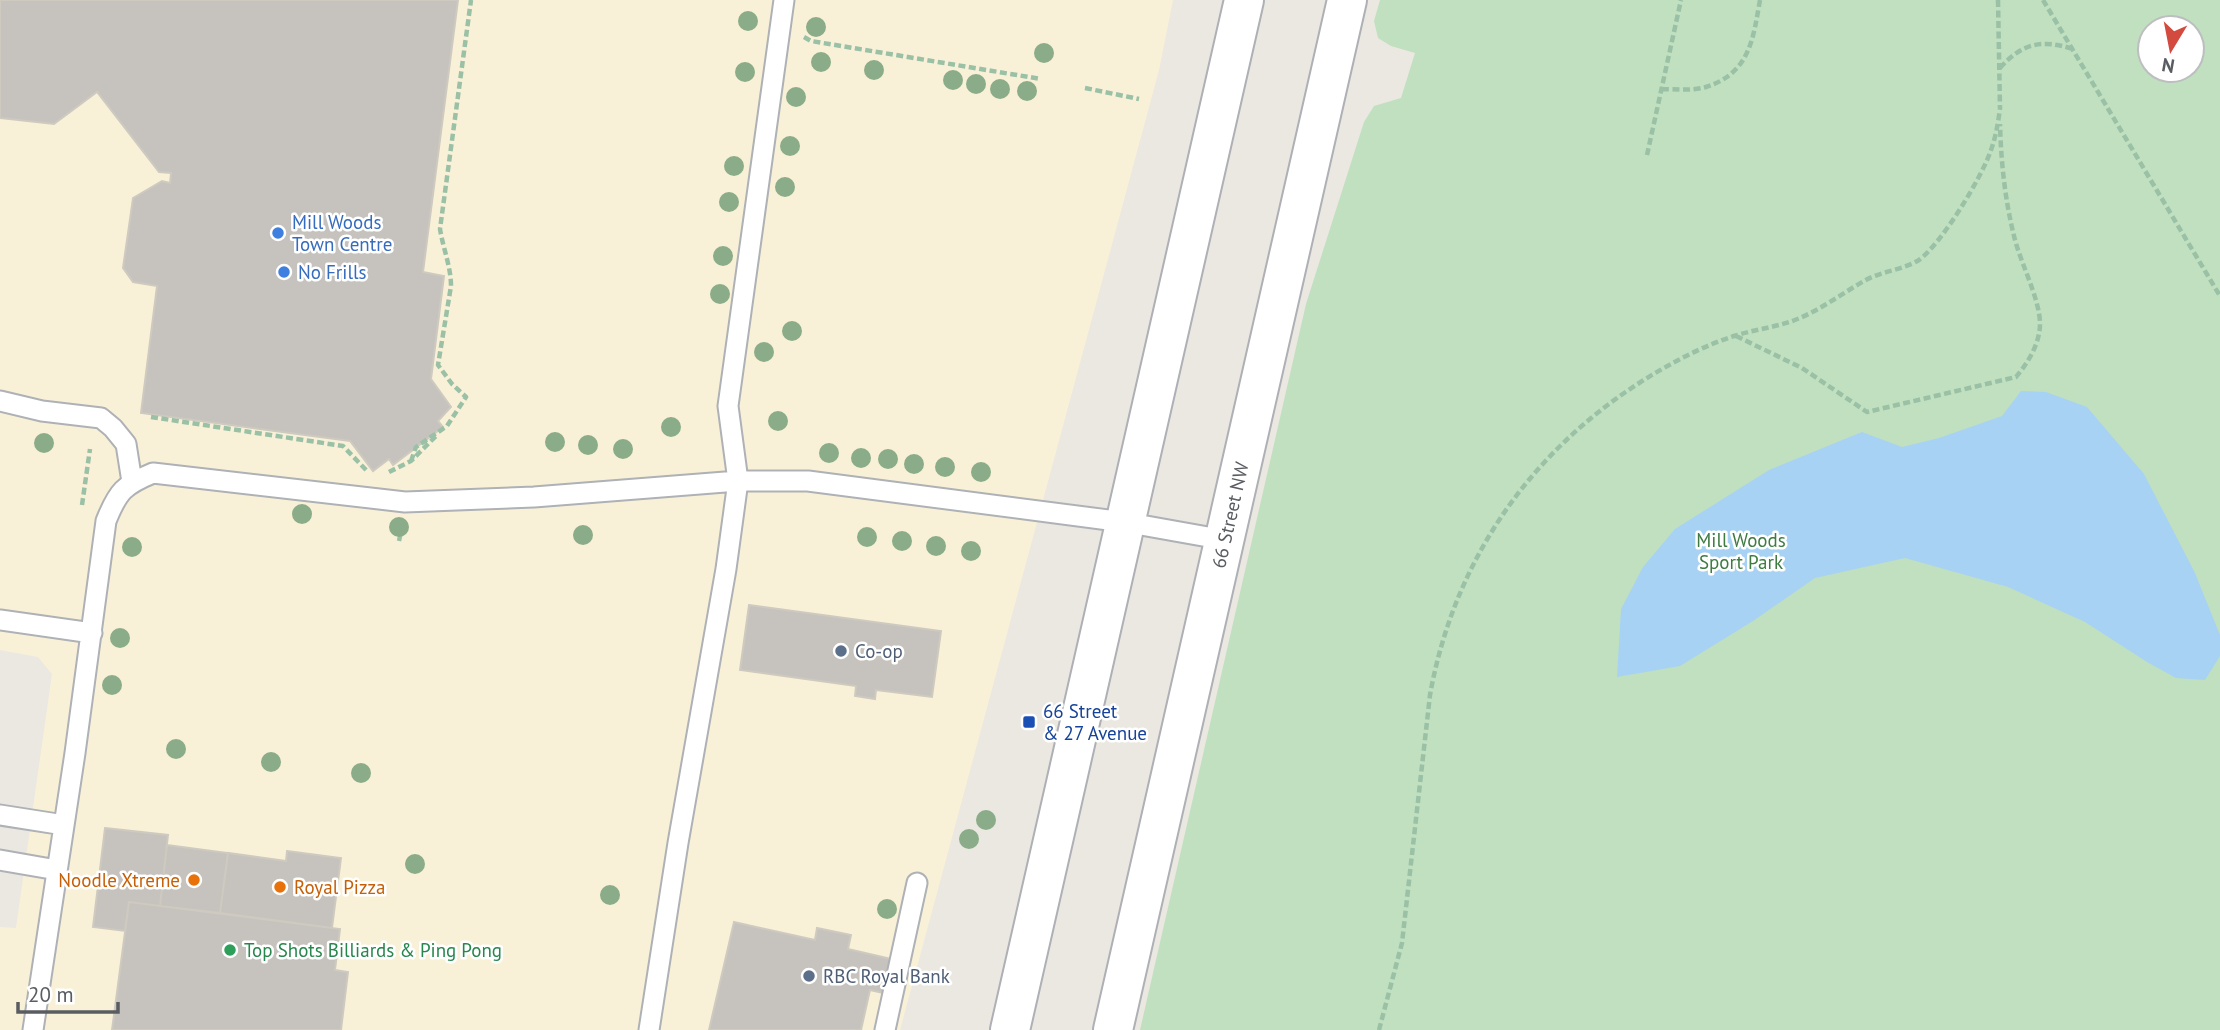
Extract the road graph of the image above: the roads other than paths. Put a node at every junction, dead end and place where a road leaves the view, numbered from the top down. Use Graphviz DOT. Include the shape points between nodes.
graph roads {
  1 [pos="784,0"];
  2 [pos="1244,0"];
  3 [pos="1347,0"];
  4 [pos="0,401"];
  5 [pos="738,481"];
  6 [pos="132,482"];
  7 [pos="1124,523"];
  8 [pos="1225,540"];
  9 [pos="0,620"];
  10 [pos="92,633"];
  11 [pos="0,815"];
  12 [pos="64,825"];
  13 [pos="0,860"];
  14 [pos="57,870"];
  15 [pos="917,883"];
  16 [pos="1029,944"];
  17 [pos="33,1030"];
  18 [pos="649,1030"];
  19 [pos="885,1030"];
  20 [pos="1010,1030"];
  21 [pos="1017,1030"];
  22 [pos="1113,1030"];
  1 -- 5 [label="lane" via="728,406"];
  2 -- 7 [label="main road"];
  3 -- 8 [label="main road, 66 Street NW"];
  4 -- 6 [label="lane" via="101,418 125,444"];
  5 -- 6 [label="lane" via="446,502 405,502 153,473"];
  5 -- 7 [label="lane" via="807,481"];
  5 -- 18 [label="lane"];
  6 -- 10 [label="lane" via="120,493 106,521"];
  7 -- 8 [label="lane"];
  7 -- 16 [label="main road"];
  8 -- 22 [label="main road, 66 Street NW"];
  9 -- 10 [label="lane"];
  10 -- 12 [label="lane"];
  11 -- 12 [label="lane"];
  12 -- 14 [label="lane"];
  13 -- 14 [label="lane"];
  14 -- 17 [label="lane"];
  15 -- 19 [label="lane"];
  16 -- 20 [label="main road"];
  16 -- 21 [label="main road"];
}
